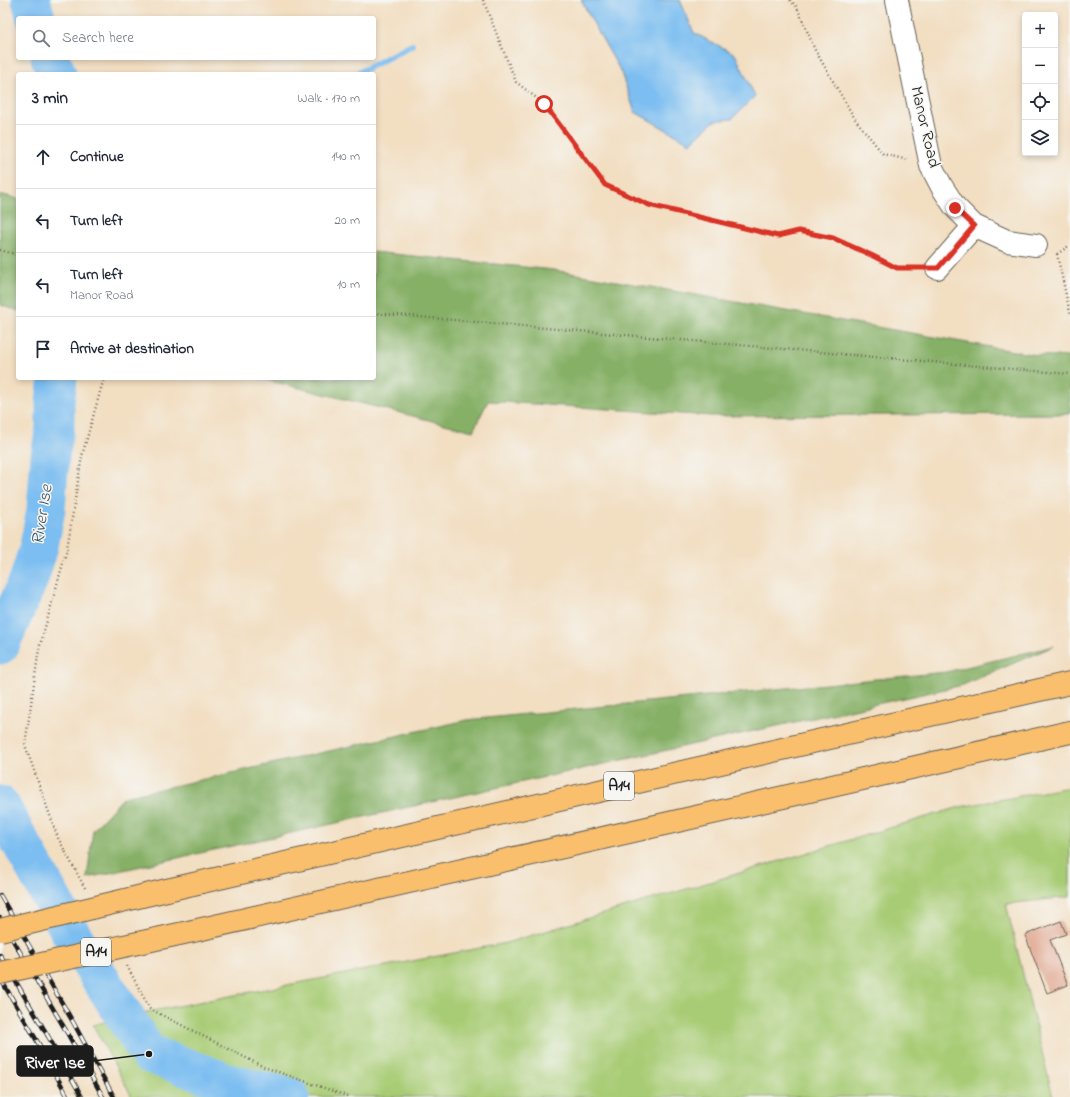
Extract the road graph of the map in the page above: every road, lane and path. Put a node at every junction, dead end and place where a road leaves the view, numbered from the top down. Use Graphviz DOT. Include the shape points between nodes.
graph roads {
  1 [pos="482,0"];
  2 [pos="790,0"];
  3 [pos="897,0"];
  4 [pos="931,166"];
  5 [pos="974,226"];
  6 [pos="1036,245"];
  7 [pos="0,250"];
  8 [pos="16,254"];
  9 [pos="1057,254"];
  10 [pos="938,268"];
  11 [pos="376,313"];
  12 [pos="1070,313"];
  13 [pos="1070,374"];
  14 [pos="103,380"];
  15 [pos="1070,683"];
  16 [pos="1070,732"];
  17 [pos="87,893"];
  18 [pos="0,930"];
  19 [pos="124,961"];
  20 [pos="0,973"];
  21 [pos="350,1097"];
  1 -- 10 [label="path" via="516,82 544,104 605,185 649,205 778,236 799,231 833,238 897,268"];
  2 -- 4 [label="path" via="798,7 815,50 855,120 883,154"];
  3 -- 4 [label="street, Manor Road"];
  4 -- 5 [label="street, Manor Road" via="955,208"];
  5 -- 6 [label="street, Manor Road" via="1007,241"];
  5 -- 10 [label="street"];
  7 -- 8 [label="path"];
  9 -- 12 [label="path"];
  11 -- 13 [label="path"];
  14 -- 17 [label="path" via="82,456 67,549 39,649 24,745 58,838"];
  15 -- 18 [label="highway, A14, bridge"];
  16 -- 20 [label="highway, A14, bridge"];
  19 -- 21 [label="path" via="150,1009 264,1067"];
}
